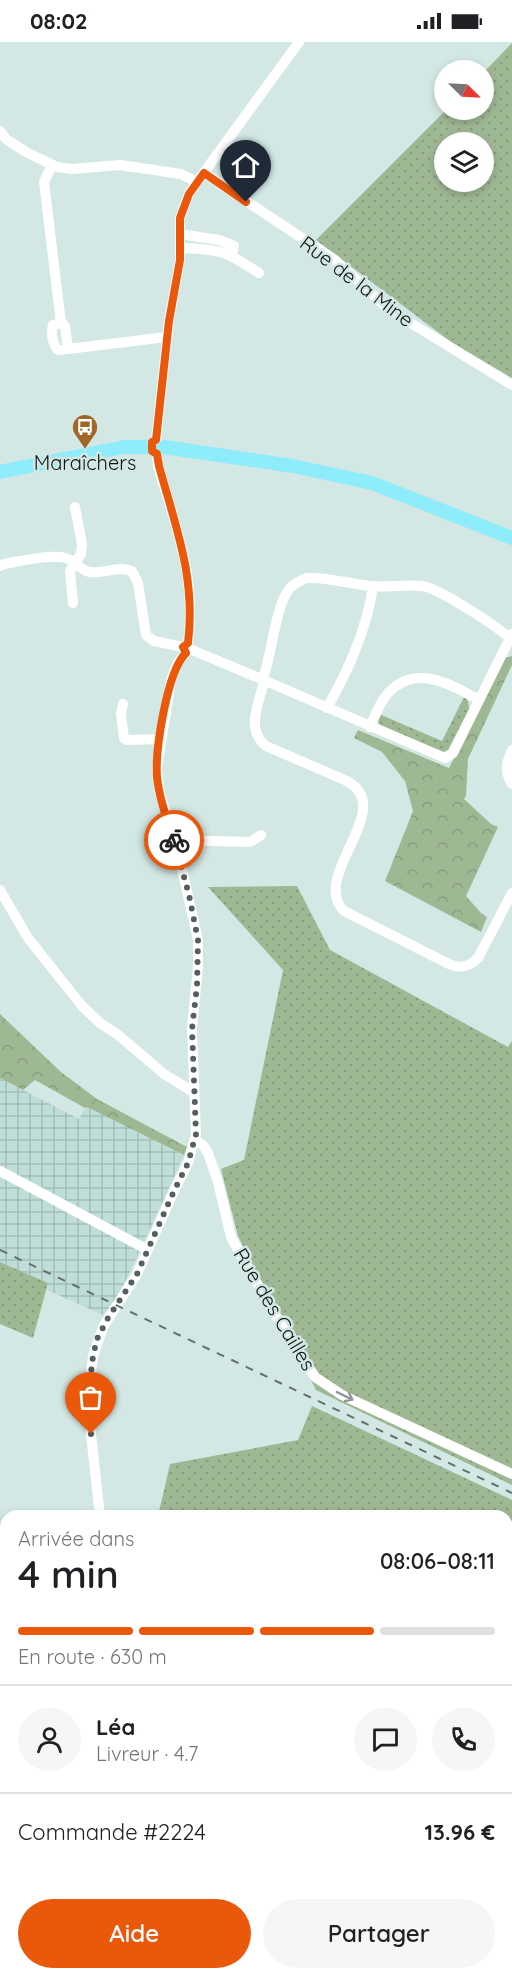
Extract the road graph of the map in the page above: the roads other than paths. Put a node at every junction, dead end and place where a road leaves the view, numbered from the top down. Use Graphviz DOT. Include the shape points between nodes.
graph roads {
  1 [pos="298,42"];
  2 [pos="0,131"];
  3 [pos="51,165"];
  4 [pos="196,178"];
  5 [pos="180,234"];
  6 [pos="180,248"];
  7 [pos="232,255"];
  8 [pos="259,273"];
  9 [pos="167,338"];
  10 [pos="512,385"];
  11 [pos="157,447"];
  12 [pos="0,472"];
  13 [pos="75,507"];
  14 [pos="512,538"];
  15 [pos="76,562"];
  16 [pos="0,566"];
  17 [pos="373,587"];
  18 [pos="73,603"];
  19 [pos="512,625"];
  20 [pos="499,629"];
  21 [pos="511,638"];
  22 [pos="187,648"];
  23 [pos="507,654"];
  24 [pos="264,680"];
  25 [pos="479,699"];
  26 [pos="123,704"];
  27 [pos="327,708"];
  28 [pos="370,727"];
  29 [pos="161,740"];
  30 [pos="512,750"];
  31 [pos="512,784"];
  32 [pos="261,835"];
  33 [pos="174,840"];
  34 [pos="0,890"];
  35 [pos="512,893"];
  36 [pos="195,1093"];
  37 [pos="195,1140"];
  38 [pos="0,1171"];
  39 [pos="148,1250"];
  40 [pos="512,1474"];
  41 [pos="99,1510"];
  1 -- 4 [label="street"];
  2 -- 3 [label="street" via="16,146"];
  3 -- 4 [label="street" via="72,170 120,165"];
  3 -- 9 [label="street" via="44,182 61,323 65,326 68,349"];
  4 -- 5 [label="street" via="180,218"];
  4 -- 10 [label="street, Rue de la Mine" via="335,260 388,309"];
  5 -- 6 [label="street"];
  5 -- 7 [label="street" via="234,246"];
  6 -- 7 [label="street" via="214,249"];
  6 -- 9 [label="street"];
  7 -- 8 [label="street"];
  9 -- 11 [label="street"];
  11 -- 12 [label="main road" via="124,447"];
  11 -- 14 [label="main road" via="293,466 372,483"];
  11 -- 22 [label="street" via="189,583"];
  13 -- 15 [label="street" via="82,544"];
  15 -- 16 [label="street" via="56,557"];
  15 -- 18 [label="street" via="70,571"];
  15 -- 22 [label="street" via="92,573 122,568 132,571 138,583 146,635 154,641"];
  17 -- 20 [label="street" via="428,587"];
  17 -- 24 [label="street" via="314,578 295,584 283,600"];
  17 -- 27 [label="street" via="352,661"];
  19 -- 20 [label="street"];
  20 -- 21 [label="street"];
  21 -- 23 [label="street"];
  22 -- 24 [label="street"];
  22 -- 29 [label="street" via="171,680"];
  23 -- 25 [label="street"];
  24 -- 27 [label="street"];
  24 -- 35 [label="street" via="254,723 260,741 347,781 362,795 362,818 335,889 341,908 448,964 462,967 474,962"];
  25 -- 28 [label="street" via="428,677 408,680 385,697"];
  25 -- 28 [label="street" via="447,758"];
  26 -- 29 [label="street" via="124,738"];
  27 -- 28 [label="street"];
  29 -- 33 [label="street" via="157,779"];
  30 -- 31 [label="street" via="505,771"];
  32 -- 33 [label="street" via="250,842"];
  33 -- 36 [label="street" via="198,940 192,1029"];
  34 -- 36 [label="street" via="28,938 82,1006 164,1074"];
  36 -- 37 [label="street"];
  37 -- 39 [label="street"];
  37 -- 40 [label="street, Rue des Cailles, one-way" via="208,1153 231,1237 315,1377 331,1389"];
  38 -- 39 [label="street"];
  39 -- 41 [label="street" via="103,1327 93,1356 89,1389"];
}
